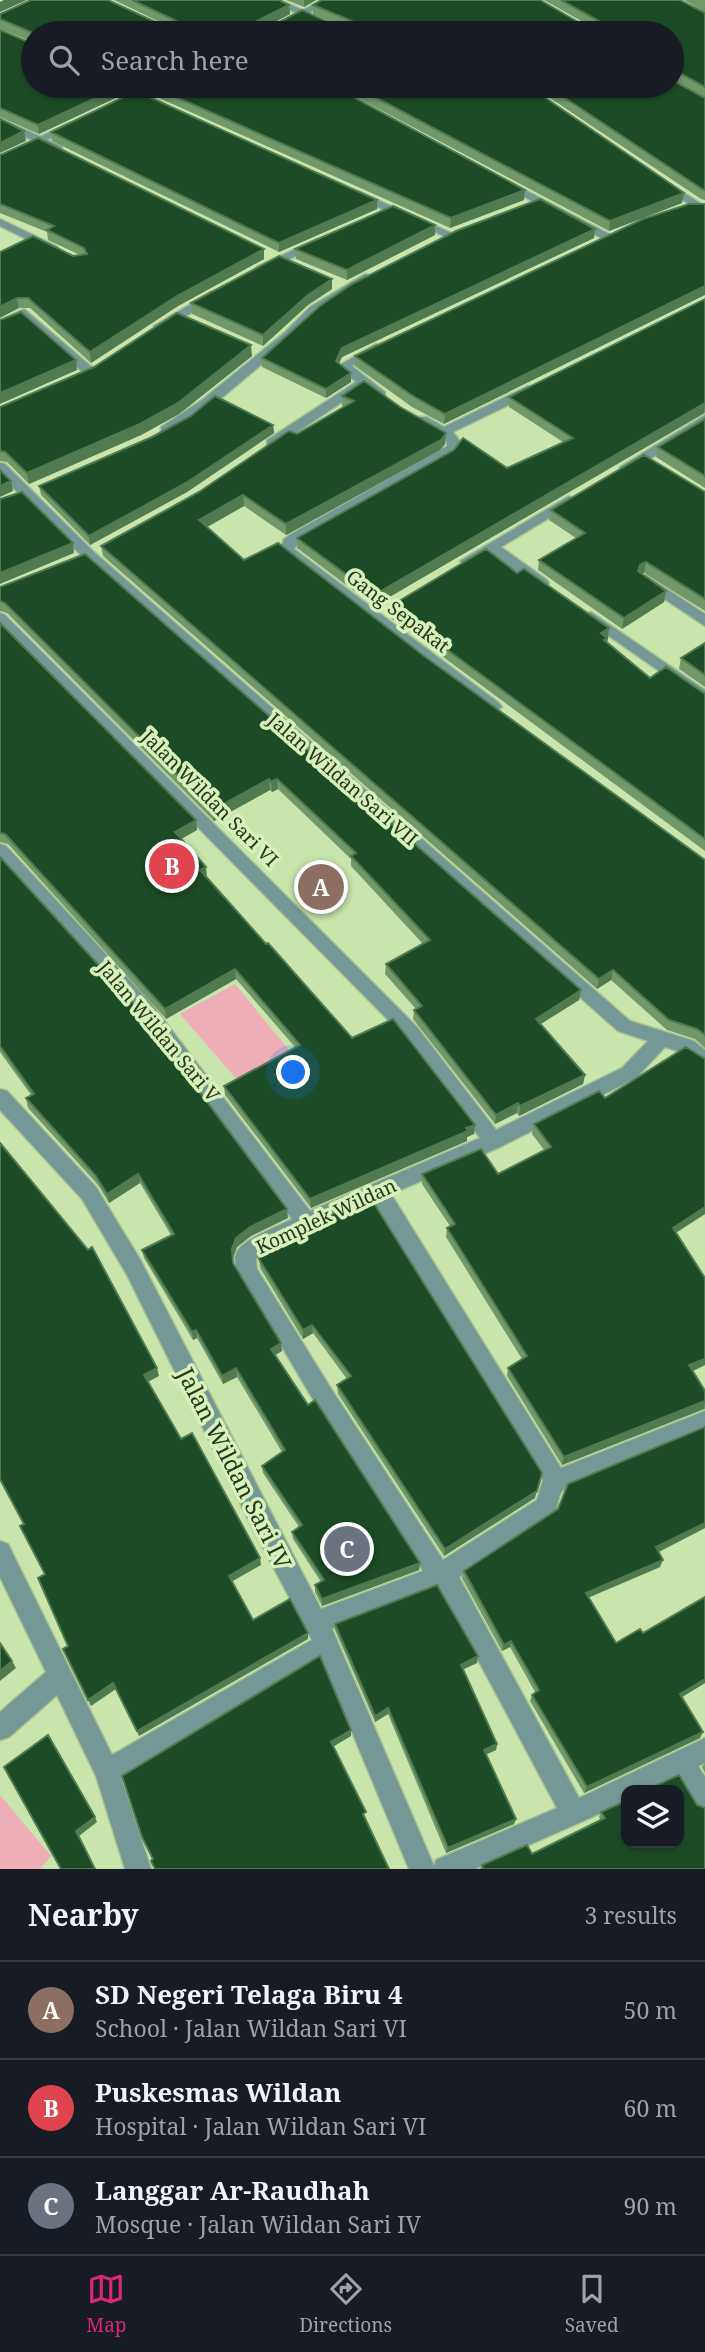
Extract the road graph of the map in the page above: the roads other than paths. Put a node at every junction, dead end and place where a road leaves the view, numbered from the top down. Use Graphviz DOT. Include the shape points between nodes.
graph roads {
  1 [pos="270,0"];
  2 [pos="329,0"];
  3 [pos="306,16"];
  4 [pos="294,21"];
  5 [pos="130,98"];
  6 [pos="144,98"];
  7 [pos="113,106"];
  8 [pos="163,106"];
  9 [pos="89,117"];
  10 [pos="0,121"];
  11 [pos="40,140"];
  12 [pos="64,152"];
  13 [pos="0,160"];
  14 [pos="491,175"];
  15 [pos="657,179"];
  16 [pos="341,187"];
  17 [pos="685,208"];
  18 [pos="703,208"];
  19 [pos="391,210"];
  20 [pos="379,215"];
  21 [pos="0,222"];
  22 [pos="329,237"];
  23 [pos="608,239"];
  24 [pos="438,242"];
  25 [pos="69,256"];
  26 [pos="273,256"];
  27 [pos="302,268"];
  28 [pos="381,271"];
  29 [pos="255,272"];
  30 [pos="219,292"];
  31 [pos="178,315"];
  32 [pos="191,320"];
  33 [pos="0,326"];
  34 [pos="145,336"];
  35 [pos="388,343"];
  36 [pos="90,371"];
  37 [pos="364,382"];
  38 [pos="544,382"];
  39 [pos="389,401"];
  40 [pos="406,412"];
  41 [pos="705,419"];
  42 [pos="444,432"];
  43 [pos="157,435"];
  44 [pos="261,451"];
  45 [pos="0,467"];
  46 [pos="619,471"];
  47 [pos="34,491"];
  48 [pos="584,492"];
  49 [pos="9,501"];
  50 [pos="491,547"];
  51 [pos="456,568"];
  52 [pos="645,580"];
  53 [pos="559,595"];
  54 [pos="581,611"];
  55 [pos="0,618"];
  56 [pos="705,621"];
  57 [pos="705,698"];
  58 [pos="503,713"];
  59 [pos="0,850"];
  60 [pos="662,1038"];
  61 [pos="705,1060"];
  62 [pos="0,1097"];
  63 [pos="493,1141"];
  64 [pos="379,1192"];
  65 [pos="306,1223"];
  66 [pos="705,1421"];
  67 [pos="556,1481"];
  68 [pos="0,1552"];
  69 [pos="440,1576"];
  70 [pos="321,1634"];
  71 [pos="60,1675"];
  72 [pos="0,1728"];
  73 [pos="705,1750"];
  74 [pos="682,1762"];
  75 [pos="107,1772"];
  76 [pos="705,1800"];
  77 [pos="574,1814"];
  78 [pos="138,1869"];
  79 [pos="422,1869"];
  80 [pos="445,1869"];
  1 -- 3 [label="street"];
  2 -- 3 [label="street"];
  3 -- 4 [label="street"];
  5 -- 7 [label="street"];
  6 -- 8 [label="street"];
  9 -- 11 [label="street"];
  10 -- 11 [label="street"];
  11 -- 12 [label="street"];
  11 -- 13 [label="street"];
  14 -- 23 [label="street" via="532,203"];
  15 -- 18 [label="street"];
  16 -- 19 [label="street"];
  17 -- 18 [label="street"];
  19 -- 20 [label="street"];
  19 -- 24 [label="street" via="457,233"];
  21 -- 25 [label="street"];
  22 -- 26 [label="street"];
  26 -- 27 [label="street"];
  26 -- 29 [label="street"];
  28 -- 43 [label="street" via="341,285 301,325 260,351 206,403"];
  30 -- 31 [label="street"];
  31 -- 32 [label="street"];
  31 -- 34 [label="street"];
  33 -- 36 [label="street" via="24,313"];
  35 -- 37 [label="street" via="344,366"];
  37 -- 39 [label="street"];
  37 -- 44 [label="street"];
  38 -- 42 [label="street"];
  40 -- 42 [label="street"];
  41 -- 46 [label="street" via="648,461"];
  42 -- 58 [label="street, Gang Sepakat" via="455,444 447,455 289,542 287,550 379,613"];
  45 -- 47 [label="street, Jalan Wildan Sari VII"];
  47 -- 49 [label="street"];
  47 -- 60 [label="street, Jalan Wildan Sari VII" via="89,555 624,1026"];
  48 -- 50 [label="street"];
  50 -- 51 [label="street"];
  50 -- 53 [label="street"];
  52 -- 56 [label="street"];
  54 -- 57 [label="street"];
  55 -- 63 [label="street, Jalan Wildan Sari VI" via="411,1032"];
  59 -- 65 [label="street, Jalan Wildan Sari V" via="144,1007"];
  60 -- 61 [label="street, Jalan Wildan Sari VII" via="687,1046"];
  60 -- 63 [label="street, Komplek Wildan" via="629,1073"];
  62 -- 70 [label="street, Jalan Wildan Sari IV" via="89,1193 134,1268"];
  63 -- 64 [label="street, Komplek Wildan"];
  64 -- 65 [label="street, Komplek Wildan"];
  64 -- 67 [label="street"];
  65 -- 69 [label="street, Komplek Wildan" via="249,1251 247,1271"];
  66 -- 67 [label="street"];
  67 -- 69 [label="street" via="549,1489 547,1506"];
  68 -- 71 [label="street"];
  69 -- 70 [label="street"];
  69 -- 77 [label="street, Komplek Wildan" via="451,1586"];
  70 -- 75 [label="street"];
  70 -- 79 [label="street, Jalan Wildan Sari IV"];
  71 -- 72 [label="street"];
  71 -- 75 [label="street"];
  73 -- 74 [label="street"];
  74 -- 76 [label="street"];
  74 -- 77 [label="street"];
  75 -- 78 [label="street"];
  77 -- 80 [label="street"];
}
